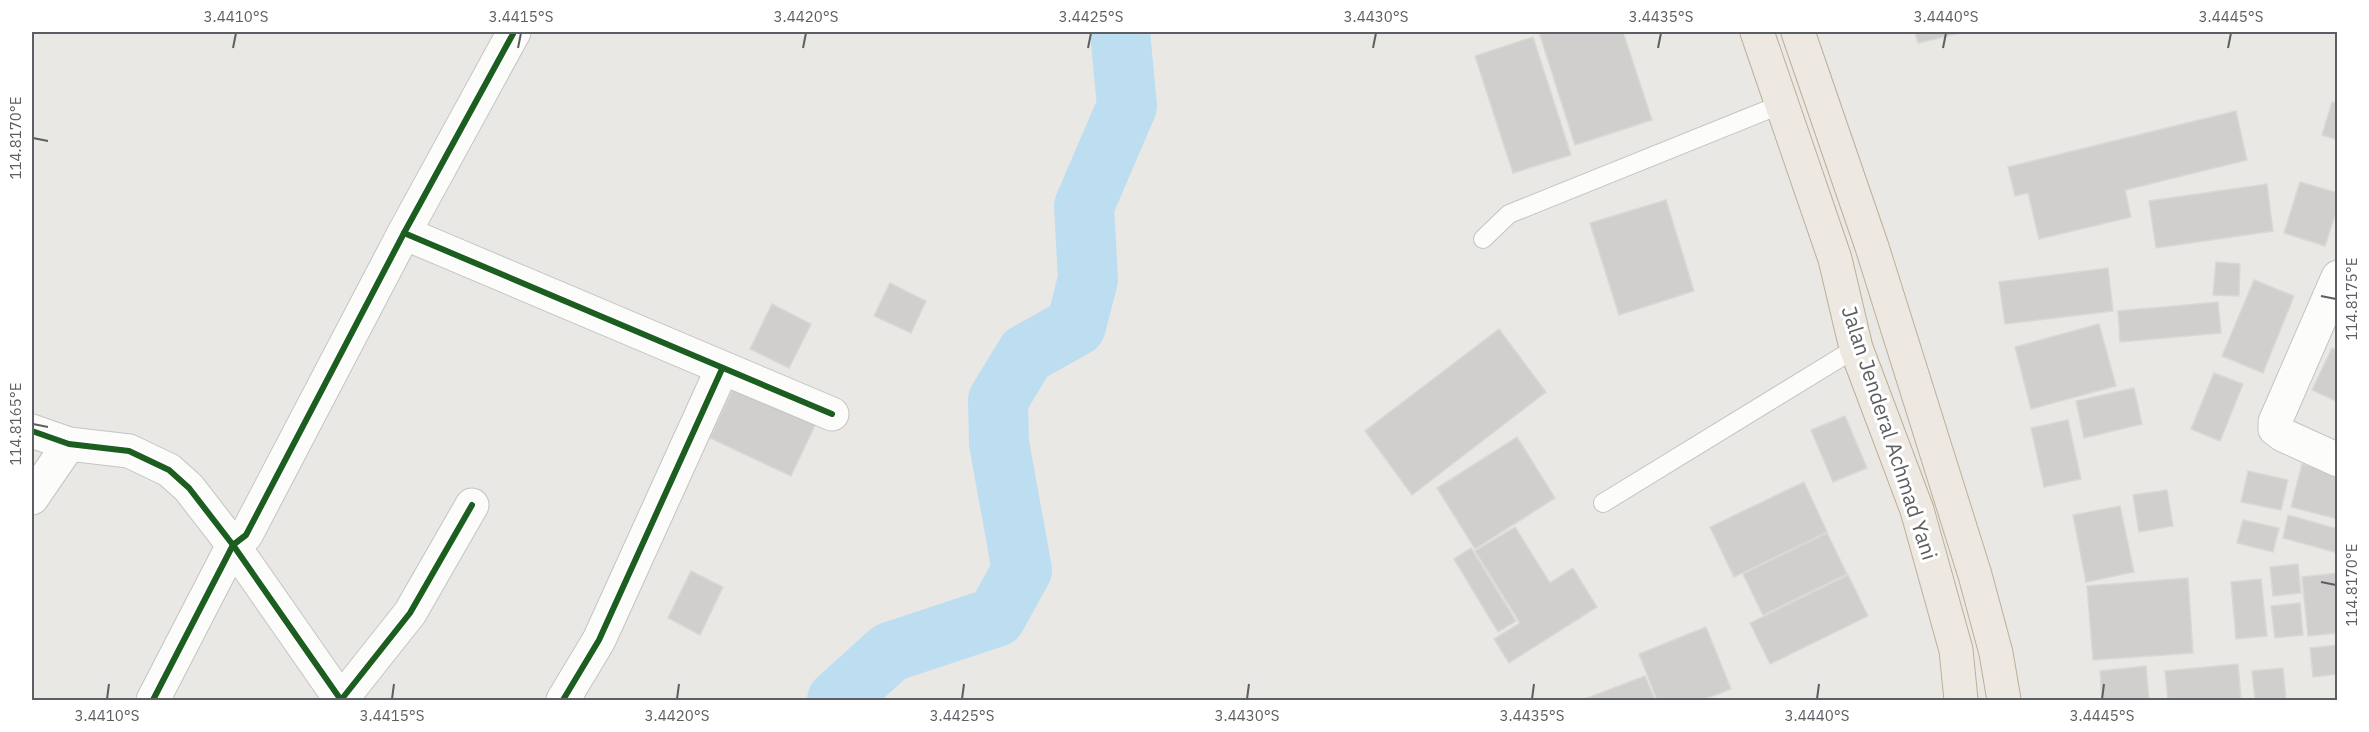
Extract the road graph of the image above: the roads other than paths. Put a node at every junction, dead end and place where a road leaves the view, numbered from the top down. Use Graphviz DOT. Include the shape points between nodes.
graph roads {
  1 [pos="514,32"];
  2 [pos="1757,32"];
  3 [pos="1798,32"];
  4 [pos="1782,104"];
  5 [pos="404,233"];
  6 [pos="1483,238"];
  7 [pos="2337,277"];
  8 [pos="1856,348"];
  9 [pos="722,369"];
  10 [pos="832,414"];
  11 [pos="32,431"];
  12 [pos="69,444"];
  13 [pos="2337,460"];
  14 [pos="32,498"];
  15 [pos="1603,503"];
  16 [pos="472,505"];
  17 [pos="233,545"];
  18 [pos="153,700"];
  19 [pos="341,700"];
  20 [pos="563,700"];
  21 [pos="1961,700"];
  22 [pos="2004,700"];
  1 -- 5 [label="street"];
  2 -- 4 [label="highway, Jalan Jenderal Achmad Yani"];
  3 -- 22 [label="highway, Jalan Jenderal Achmad Yani" via="1872,247 1975,575"];
  4 -- 6 [label="lane" via="1509,214"];
  4 -- 8 [label="highway, Jalan Jenderal Achmad Yani" via="1835,259"];
  5 -- 9 [label="street"];
  5 -- 17 [label="street" via="246,535"];
  7 -- 13 [label="street" via="2275,422 2275,429 2283,435"];
  8 -- 15 [label="lane"];
  8 -- 21 [label="highway, Jalan Jenderal Achmad Yani" via="1917,510 1956,650"];
  9 -- 10 [label="street"];
  9 -- 20 [label="street" via="599,640"];
  11 -- 12 [label="street"];
  12 -- 14 [label="street"];
  12 -- 17 [label="street" via="129,451 169,471 189,488"];
  16 -- 19 [label="street" via="410,613"];
  17 -- 18 [label="street"];
  17 -- 19 [label="street"];
}
